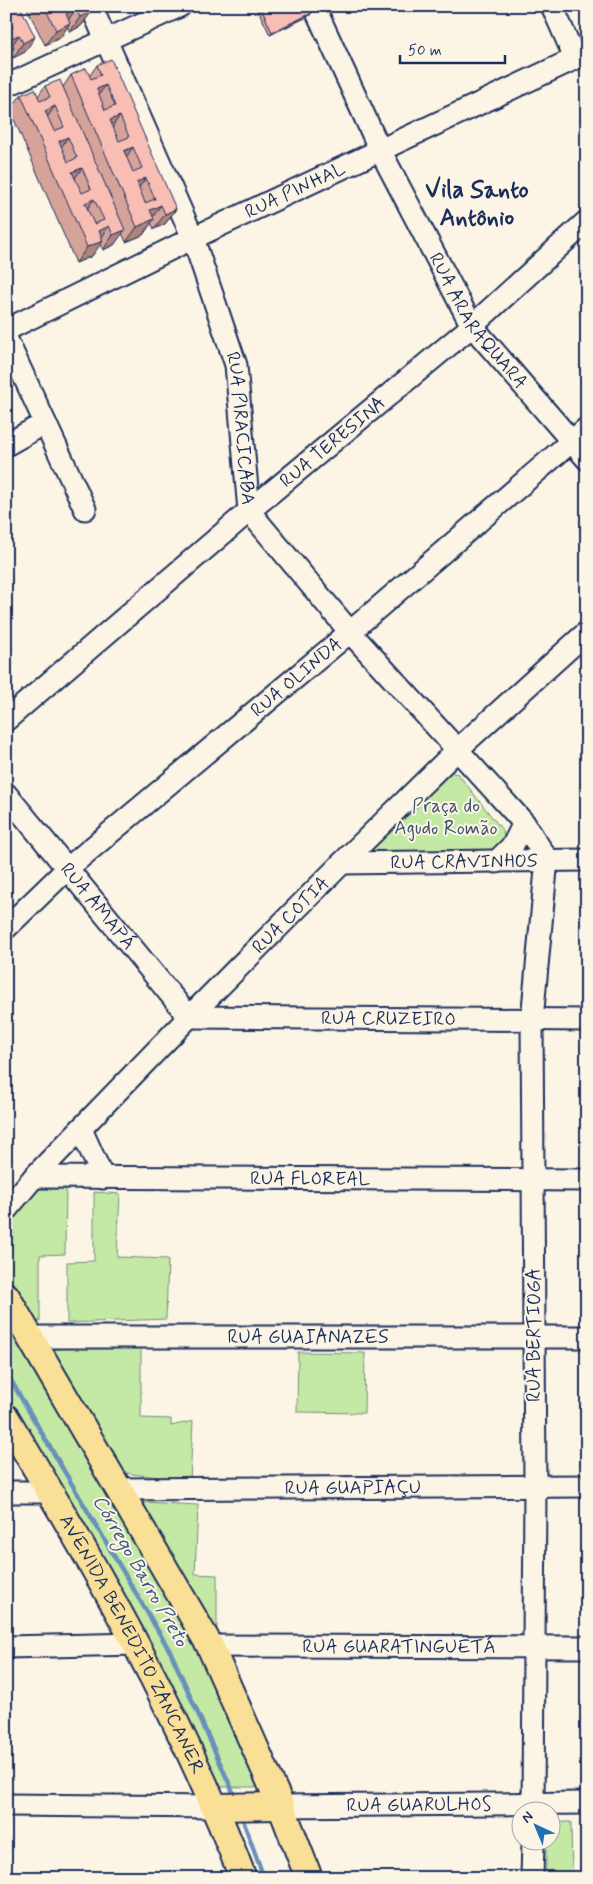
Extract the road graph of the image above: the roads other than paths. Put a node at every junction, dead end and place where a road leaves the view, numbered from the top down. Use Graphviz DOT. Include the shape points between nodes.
graph roads {
  1 [pos="90,6"];
  2 [pos="180,6"];
  3 [pos="552,6"];
  4 [pos="320,8"];
  5 [pos="107,40"];
  6 [pos="581,55"];
  7 [pos="6,86"];
  8 [pos="380,150"];
  9 [pos="587,221"];
  10 [pos="193,238"];
  11 [pos="472,326"];
  12 [pos="6,330"];
  13 [pos="6,338"];
  14 [pos="45,423"];
  15 [pos="579,435"];
  16 [pos="6,445"];
  17 [pos="587,459"];
  18 [pos="85,509"];
  19 [pos="249,512"];
  20 [pos="350,632"];
  21 [pos="587,632"];
  22 [pos="6,720"];
  23 [pos="458,749"];
  24 [pos="6,794"];
  25 [pos="524,823"];
  26 [pos="547,859"];
  27 [pos="587,860"];
  28 [pos="496,862"];
  29 [pos="342,863"];
  30 [pos="68,868"];
  31 [pos="6,928"];
  32 [pos="189,1017"];
  33 [pos="532,1020"];
  34 [pos="587,1020"];
  35 [pos="81,1129"];
  36 [pos="34,1177"];
  37 [pos="103,1178"];
  38 [pos="534,1180"];
  39 [pos="587,1180"];
  40 [pos="6,1210"];
  41 [pos="6,1296"];
  42 [pos="29,1336"];
  43 [pos="587,1337"];
  44 [pos="533,1338"];
  45 [pos="6,1418"];
  46 [pos="535,1486"];
  47 [pos="587,1486"];
  48 [pos="119,1488"];
  49 [pos="6,1492"];
  50 [pos="50,1492"];
  51 [pos="138,1644"];
  52 [pos="210,1646"];
  53 [pos="6,1647"];
  54 [pos="587,1647"];
  55 [pos="535,1648"];
  56 [pos="534,1802"];
  57 [pos="587,1803"];
  58 [pos="6,1804"];
  59 [pos="560,1805"];
  60 [pos="281,1806"];
  61 [pos="216,1807"];
  62 [pos="510,1807"];
  63 [pos="533,1852"];
  64 [pos="243,1878"];
  65 [pos="309,1878"];
  66 [pos="532,1878"];
  1 -- 5 [label="street, RUA PIRACICABA"];
  2 -- 5 [label="street"];
  3 -- 6 [label="street"];
  4 -- 8 [label="street, RUA ARARAQUARA"];
  5 -- 7 [label="street"];
  5 -- 10 [label="street, RUA PIRACICABA"];
  6 -- 8 [label="street, RUA PINHAL"];
  8 -- 10 [label="street, RUA PINHAL"];
  8 -- 11 [label="street, RUA ARARAQUARA"];
  9 -- 11 [label="street, RUA TERESINA"];
  10 -- 12 [label="street, RUA PINHAL"];
  10 -- 19 [label="street, RUA PIRACICABA" via="236,365"];
  11 -- 15 [label="street, RUA ARARAQUARA"];
  11 -- 19 [label="street, RUA TERESINA"];
  13 -- 14 [label="street"];
  14 -- 16 [label="street"];
  14 -- 18 [label="street"];
  15 -- 17 [label="street, RUA ARARAQUARA"];
  15 -- 20 [label="street, RUA OLINDA"];
  19 -- 20 [label="street, RUA PIRACICABA"];
  19 -- 22 [label="street, RUA TERESINA"];
  20 -- 23 [label="street, RUA PIRACICABA"];
  20 -- 30 [label="street, RUA OLINDA"];
  21 -- 23 [label="street, RUA COTIA"];
  23 -- 25 [label="street, RUA PIRACICABA"];
  23 -- 29 [label="street, RUA COTIA"];
  24 -- 30 [label="street, RUA AMAPÁ"];
  25 -- 26 [label="street, RUA PIRACICABA"];
  25 -- 28 [label="street" via="513,844"];
  26 -- 27 [label="street, RUA CRAVINHOS"];
  26 -- 28 [label="street, RUA CRAVINHOS"];
  26 -- 33 [label="street, RUA BERTIOGA"];
  28 -- 29 [label="street, RUA CRAVINHOS"];
  29 -- 32 [label="street, RUA COTIA"];
  30 -- 31 [label="street, RUA OLINDA"];
  30 -- 32 [label="street, RUA AMAPÁ"];
  32 -- 33 [label="street, RUA CRUZEIRO"];
  32 -- 35 [label="street, RUA COTIA"];
  33 -- 34 [label="street, RUA CRUZEIRO"];
  33 -- 38 [label="street, RUA BERTIOGA"];
  35 -- 36 [label="street, RUA COTIA"];
  35 -- 37 [label="street"];
  36 -- 37 [label="street, RUA FLOREAL"];
  36 -- 40 [label="street, RUA COTIA"];
  37 -- 38 [label="street, RUA FLOREAL"];
  38 -- 39 [label="street, RUA FLOREAL"];
  38 -- 44 [label="street, RUA BERTIOGA"];
  41 -- 42 [label="main road"];
  42 -- 44 [label="street, RUA GUAIANAZES"];
  42 -- 48 [label="main road"];
  43 -- 44 [label="street, RUA GUAIANAZES"];
  44 -- 46 [label="street, RUA BERTIOGA"];
  45 -- 50 [label="main road, AVENIDA BENEDITO ZANCANER"];
  46 -- 47 [label="street, RUA GUAPIAÇU"];
  46 -- 48 [label="street, RUA GUAPIAÇU"];
  46 -- 55 [label="street, RUA BERTIOGA"];
  48 -- 52 [label="main road"];
  49 -- 50 [label="street"];
  50 -- 51 [label="main road, AVENIDA BENEDITO ZANCANER"];
  51 -- 53 [label="street"];
  51 -- 61 [label="main road, AVENIDA BENEDITO ZANCANER"];
  52 -- 55 [label="street, RUA GUARATINGUETÁ"];
  52 -- 60 [label="main road"];
  54 -- 55 [label="street, RUA GUARATINGUETÁ"];
  55 -- 56 [label="street, RUA BERTIOGA"];
  57 -- 59 [label="street, RUA GUARULHOS"];
  58 -- 61 [label="street"];
  60 -- 61 [label="main road"];
  60 -- 62 [label="street, RUA GUARULHOS"];
  60 -- 65 [label="main road"];
  61 -- 64 [label="main road, AVENIDA BENEDITO ZANCANER"];
  63 -- 66 [label="street"];
}
